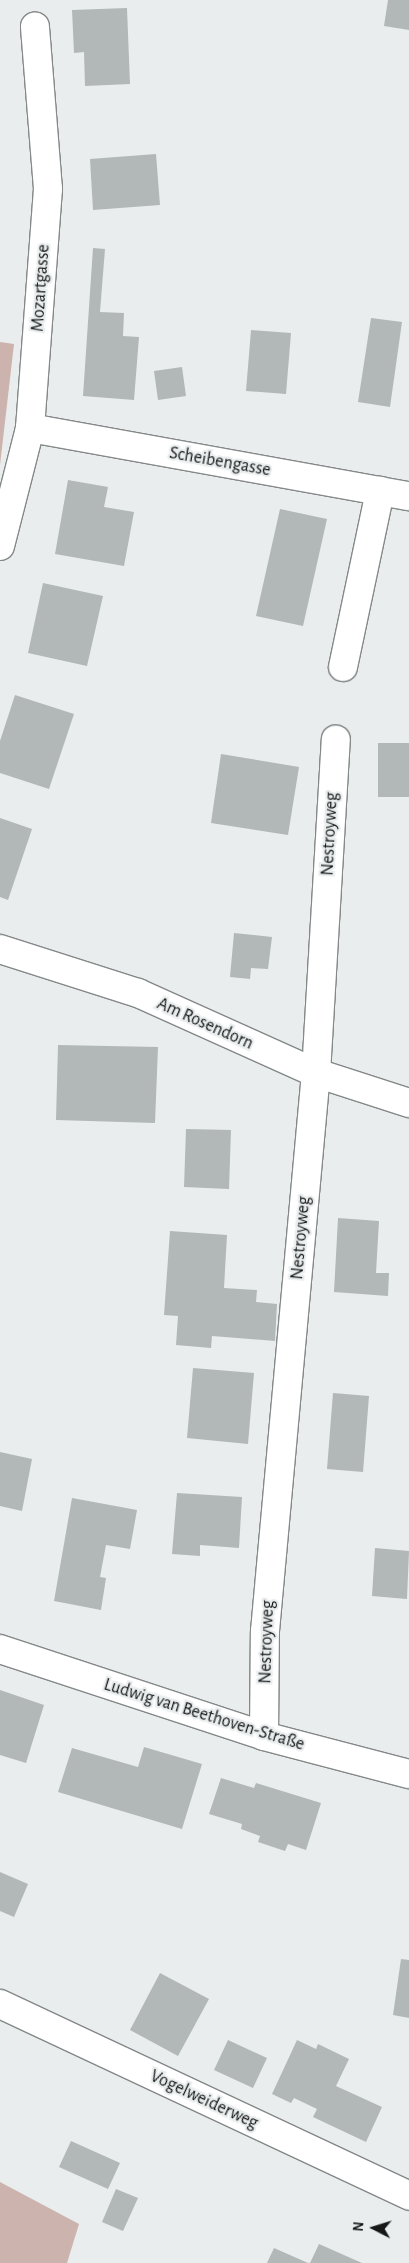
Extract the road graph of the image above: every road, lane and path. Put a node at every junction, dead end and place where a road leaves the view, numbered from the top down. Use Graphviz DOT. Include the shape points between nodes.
graph roads {
  1 [pos="35,27"];
  2 [pos="30,428"];
  3 [pos="380,491"];
  4 [pos="409,496"];
  5 [pos="0,546"];
  6 [pos="343,667"];
  7 [pos="336,740"];
  8 [pos="0,949"];
  9 [pos="316,1073"];
  10 [pos="409,1103"];
  11 [pos="0,1649"];
  12 [pos="264,1736"];
  13 [pos="409,1774"];
  14 [pos="0,2004"];
  15 [pos="409,2196"];
  1 -- 2 [label="street, Mozartgasse" via="48,189"];
  2 -- 3 [label="street, Scheibengasse"];
  2 -- 5 [label="street, Mozartgasse"];
  3 -- 4 [label="street, Scheibengasse"];
  3 -- 6 [label="street"];
  7 -- 9 [label="street, Nestroyweg"];
  8 -- 9 [label="street, Am Rosendorn" via="138,993"];
  9 -- 10 [label="street, Am Rosendorn"];
  9 -- 12 [label="street, Nestroyweg" via="265,1631"];
  11 -- 12 [label="street, Ludwig van Beethoven-Straße"];
  12 -- 13 [label="street, Ludwig van Beethoven-Straße"];
  14 -- 15 [label="street, Vogelweiderweg"];
}
